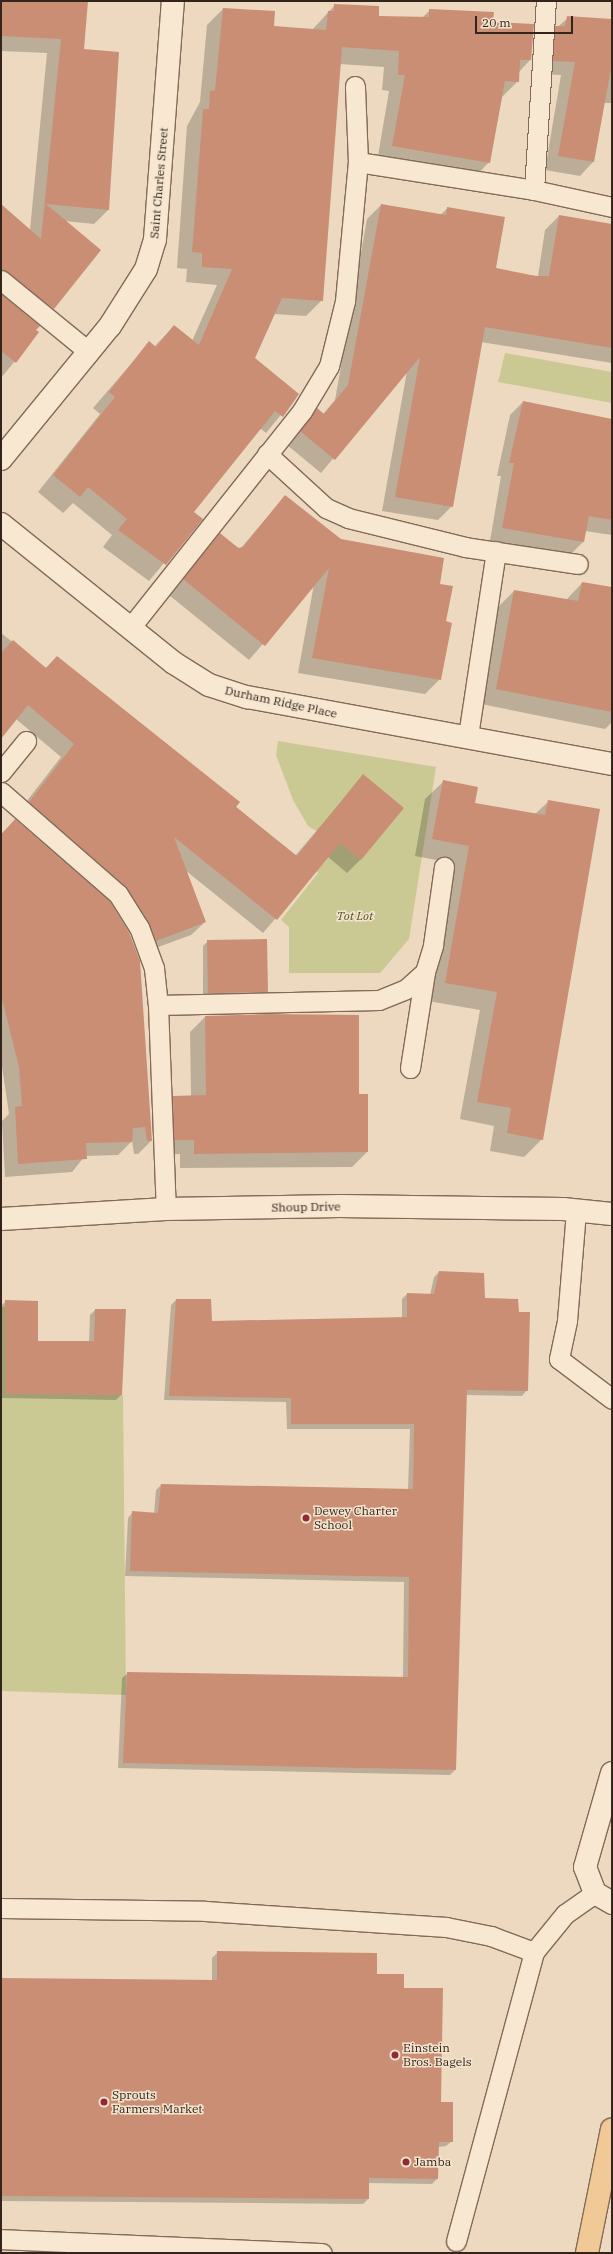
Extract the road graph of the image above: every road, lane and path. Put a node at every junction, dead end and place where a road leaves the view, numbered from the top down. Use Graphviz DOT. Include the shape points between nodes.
graph roads {
  1 [pos="173,1"];
  2 [pos="546,1"];
  3 [pos="355,86"];
  4 [pos="358,162"];
  5 [pos="534,190"];
  6 [pos="612,207"];
  7 [pos="1,280"];
  8 [pos="89,352"];
  9 [pos="267,454"];
  10 [pos="1,459"];
  11 [pos="1,524"];
  12 [pos="496,551"];
  13 [pos="578,564"];
  14 [pos="130,628"];
  15 [pos="468,736"];
  16 [pos="26,742"];
  17 [pos="612,764"];
  18 [pos="1,772"];
  19 [pos="1,792"];
  20 [pos="444,867"];
  21 [pos="425,972"];
  22 [pos="158,1005"];
  23 [pos="410,1068"];
  24 [pos="166,1209"];
  25 [pos="576,1211"];
  26 [pos="612,1214"];
  27 [pos="1,1219"];
  28 [pos="612,1399"];
  29 [pos="612,1773"];
  30 [pos="603,1898"];
  31 [pos="1,1908"];
  32 [pos="534,1952"];
  33 [pos="612,2129"];
  34 [pos="1,2239"];
  35 [pos="456,2240"];
  36 [pos="322,2253"];
  37 [pos="587,2253"];
  1 -- 8 [label="street, Saint Charles Street" via="155,239 146,269 131,298"];
  2 -- 5 [label="lane"];
  3 -- 4 [label="lane"];
  4 -- 5 [label="lane"];
  4 -- 9 [label="lane" via="345,301 329,366 302,411"];
  5 -- 6 [label="lane"];
  7 -- 8 [label="lane"];
  8 -- 10 [label="street, Saint Charles Street"];
  9 -- 12 [label="lane" via="326,508 348,518"];
  9 -- 14 [label="lane"];
  11 -- 14 [label="street, Durham Ridge Place"];
  12 -- 13 [label="lane"];
  12 -- 15 [label="lane"];
  14 -- 15 [label="street, Durham Ridge Place" via="189,675 230,693"];
  15 -- 17 [label="street, Durham Ridge Place"];
  16 -- 18 [label="lane"];
  19 -- 22 [label="lane" via="118,894 139,927 154,968"];
  20 -- 21 [label="lane" via="433,945"];
  21 -- 22 [label="lane" via="406,989 379,1000"];
  21 -- 23 [label="lane"];
  22 -- 24 [label="lane"];
  24 -- 25 [label="street, Shoup Drive" via="340,1206"];
  24 -- 27 [label="street, Shoup Drive"];
  25 -- 26 [label="street, Shoup Drive"];
  25 -- 28 [label="lane" via="567,1321 559,1359"];
  29 -- 30 [label="street" via="585,1867"];
  30 -- 32 [label="lane" via="566,1914"];
  31 -- 32 [label="lane" via="205,1911 446,1927 491,1936"];
  32 -- 35 [label="lane"];
  33 -- 37 [label="main road"];
  34 -- 36 [label="lane"];
}
